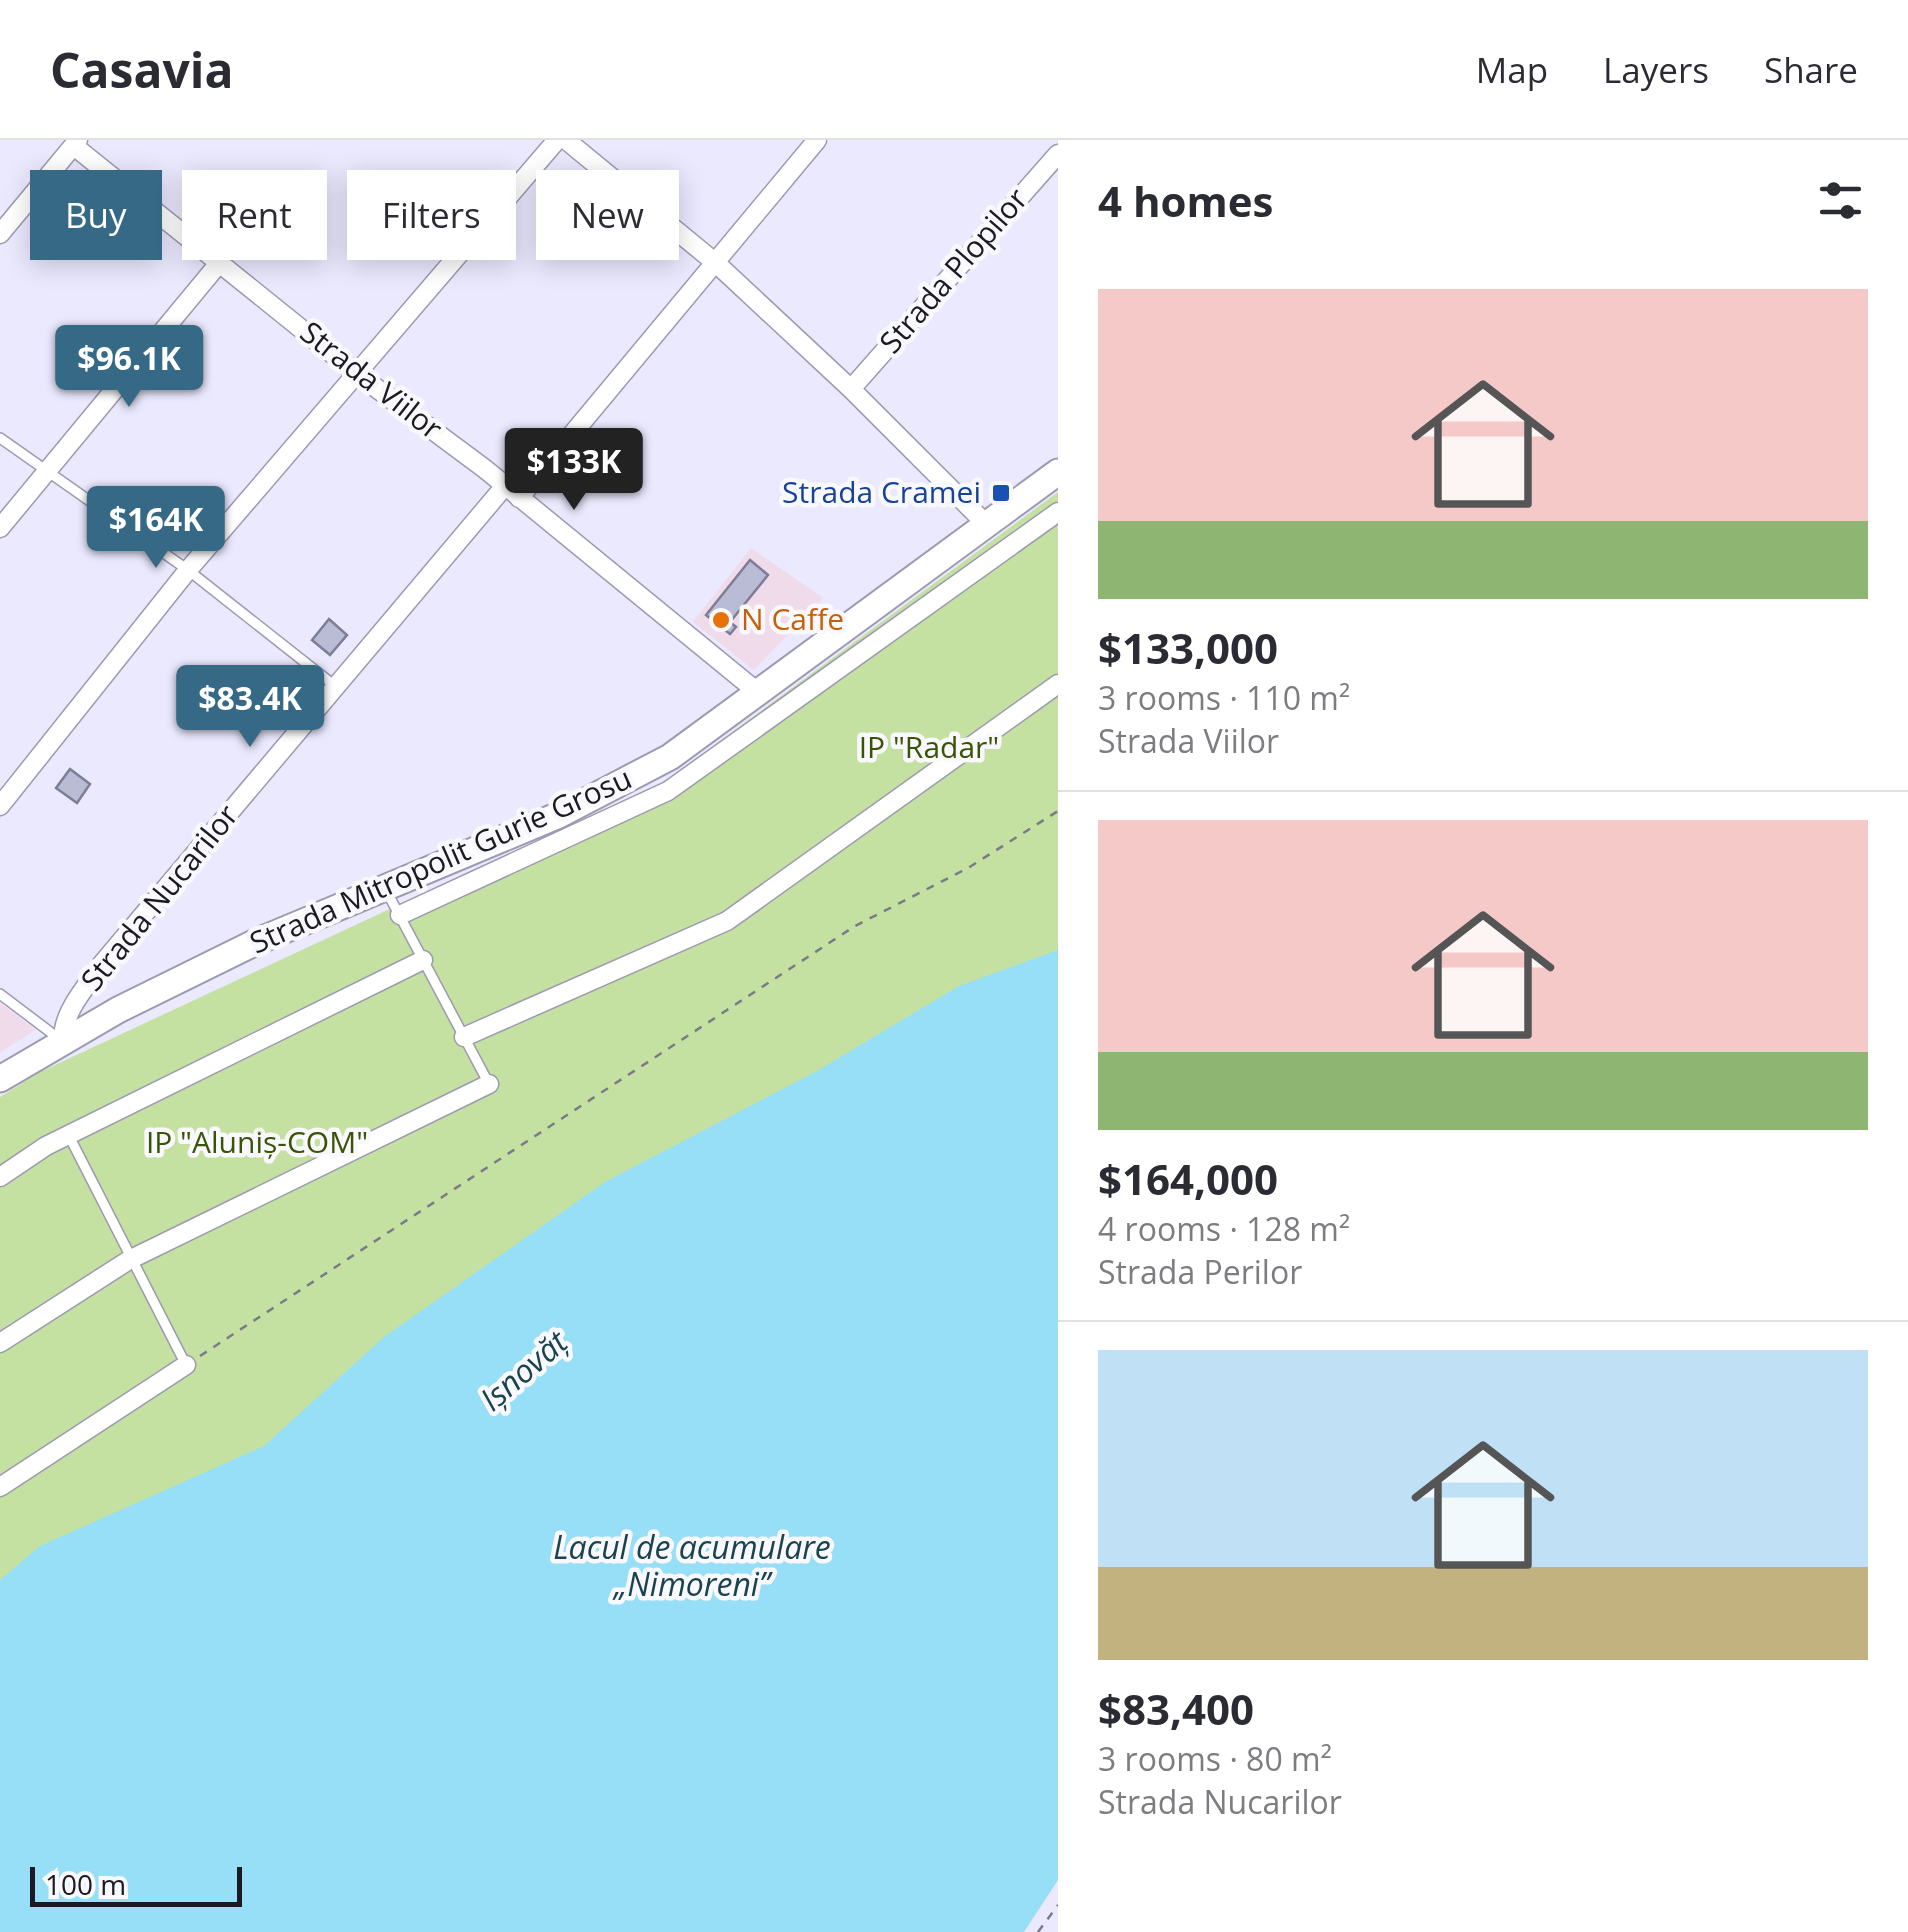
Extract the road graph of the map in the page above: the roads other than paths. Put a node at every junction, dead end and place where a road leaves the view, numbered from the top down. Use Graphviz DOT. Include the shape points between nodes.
graph roads {
  1 [pos="556,140"];
  2 [pos="566,140"];
  3 [pos="818,140"];
  4 [pos="76,143"];
  5 [pos="1058,154"];
  6 [pos="0,234"];
  7 [pos="220,262"];
  8 [pos="717,264"];
  9 [pos="356,373"];
  10 [pos="851,389"];
  11 [pos="0,438"];
  12 [pos="48,470"];
  13 [pos="1058,472"];
  14 [pos="512,492"];
  15 [pos="1058,512"];
  16 [pos="987,525"];
  17 [pos="0,528"];
  18 [pos="188,570"];
  19 [pos="1058,684"];
  20 [pos="335,686"];
  21 [pos="760,694"];
  22 [pos="0,806"];
  23 [pos="385,888"];
  24 [pos="400,915"];
  25 [pos="424,960"];
  26 [pos="0,994"];
  27 [pos="464,1037"];
  28 [pos="63,1042"];
  29 [pos="0,1080"];
  30 [pos="489,1084"];
  31 [pos="69,1136"];
  32 [pos="0,1176"];
  33 [pos="129,1260"];
  34 [pos="0,1343"];
  35 [pos="186,1365"];
  36 [pos="0,1487"];
  1 -- 9 [label="street"];
  2 -- 8 [label="street"];
  3 -- 8 [label="street, Strada Nucarilor"];
  4 -- 6 [label="street"];
  4 -- 7 [label="street, Strada Viilor"];
  5 -- 10 [label="street, Strada Plopilor"];
  7 -- 9 [label="street, Strada Viilor"];
  7 -- 12 [label="street"];
  8 -- 10 [label="street"];
  8 -- 14 [label="street, Strada Nucarilor"];
  9 -- 14 [label="street, Strada Viilor"];
  9 -- 18 [label="street"];
  10 -- 16 [label="street"];
  11 -- 12 [label="lane"];
  12 -- 17 [label="street"];
  12 -- 18 [label="lane"];
  13 -- 16 [label="main road, Strada Mitropolit Gurie Grosu"];
  14 -- 20 [label="street, Strada Nucarilor"];
  14 -- 21 [label="street, Strada Viilor"];
  15 -- 24 [label="street" via="668,790"];
  16 -- 21 [label="main road, Strada Mitropolit Gurie Grosu"];
  18 -- 20 [label="lane"];
  18 -- 22 [label="street"];
  19 -- 27 [label="street" via="727,922"];
  20 -- 28 [label="street, Strada Nucarilor" via="101,966 71,1009"];
  21 -- 23 [label="main road, Strada Mitropolit Gurie Grosu" via="618,786"];
  23 -- 24 [label="lane"];
  23 -- 28 [label="main road, Strada Mitropolit Gurie Grosu" via="258,941"];
  24 -- 25 [label="lane"];
  25 -- 27 [label="lane"];
  25 -- 31 [label="street"];
  26 -- 28 [label="lane"];
  27 -- 30 [label="lane"];
  28 -- 29 [label="main road, Strada Mitropolit Gurie Grosu"];
  30 -- 33 [label="street"];
  31 -- 32 [label="street"];
  31 -- 33 [label="lane"];
  33 -- 34 [label="street"];
  33 -- 35 [label="lane"];
  35 -- 36 [label="street"];
}
